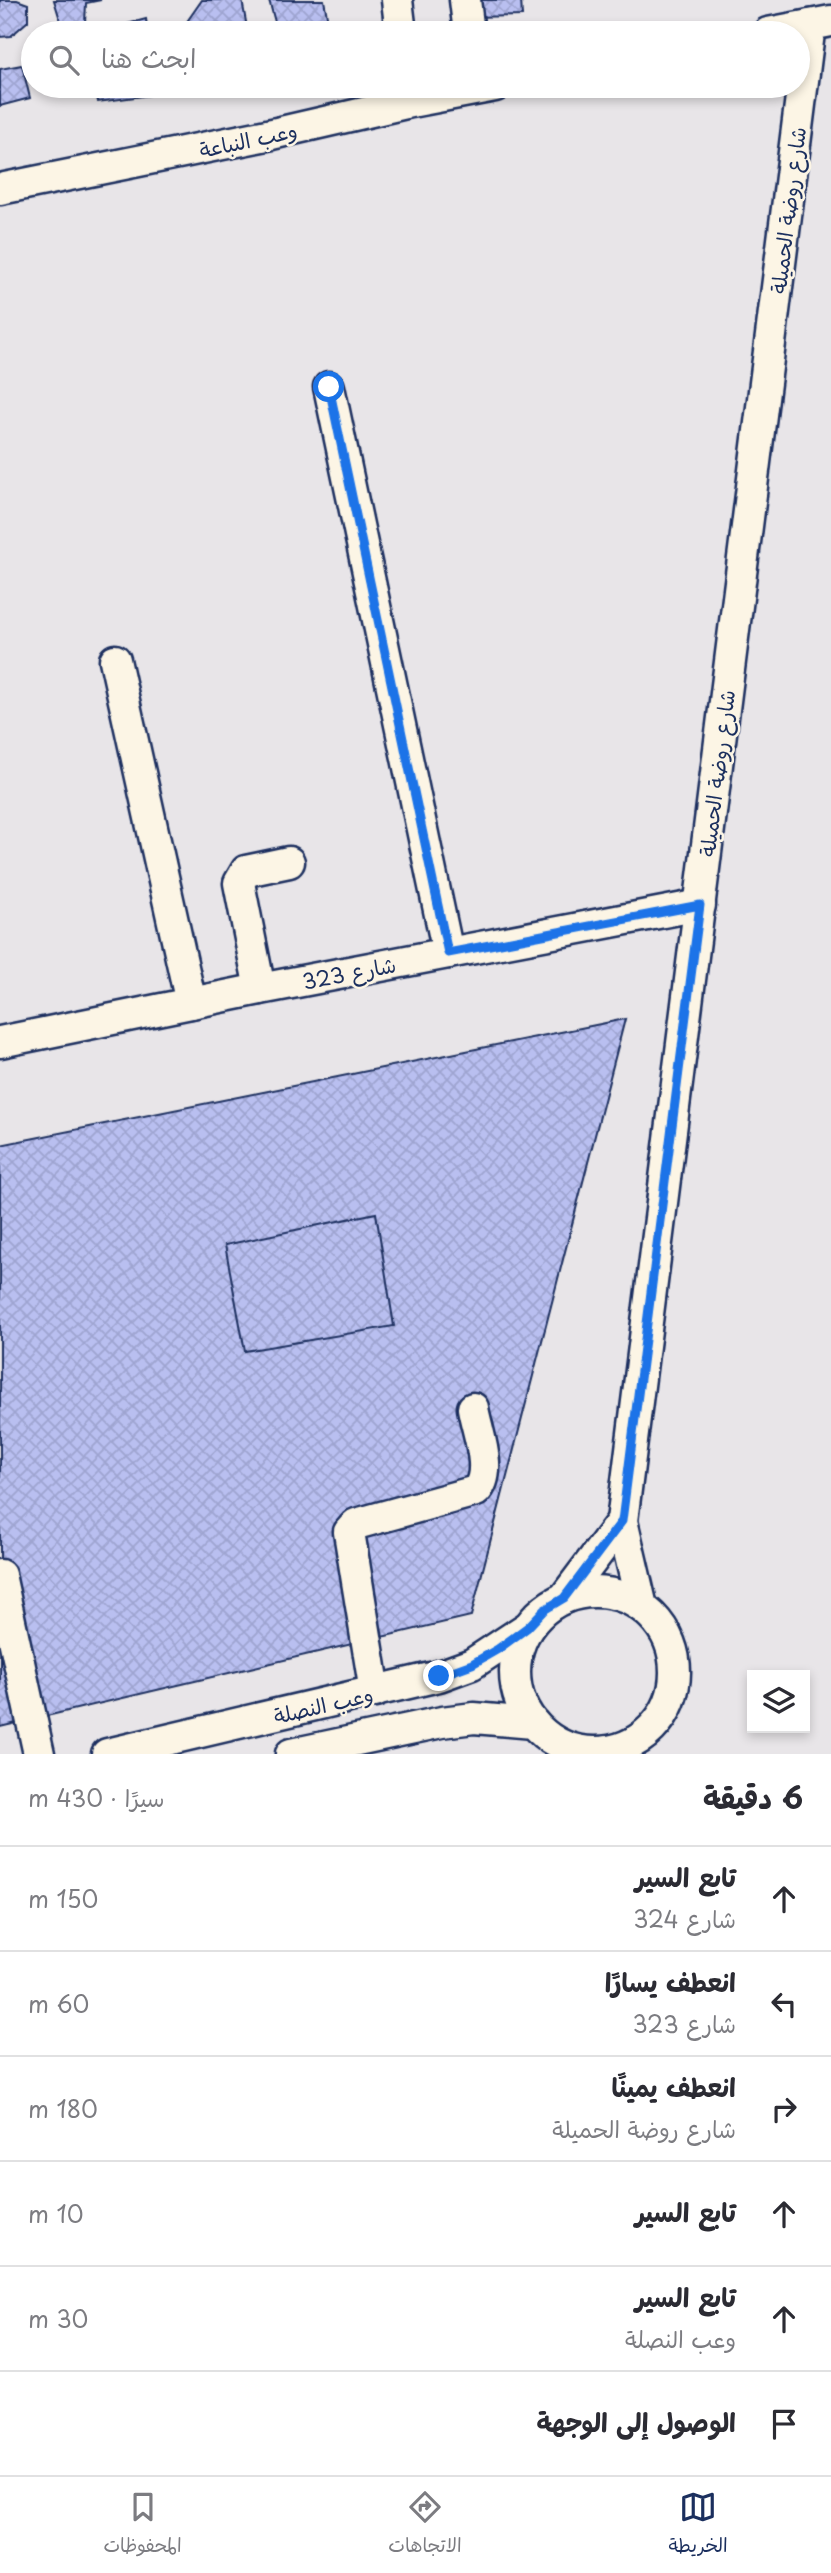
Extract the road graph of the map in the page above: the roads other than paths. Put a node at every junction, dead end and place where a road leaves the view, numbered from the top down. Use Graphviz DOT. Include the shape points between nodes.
graph roads {
  1 [pos="397,0"];
  2 [pos="465,0"];
  3 [pos="400,21"];
  4 [pos="468,21"];
  5 [pos="820,23"];
  6 [pos="810,96"];
  7 [pos="395,98"];
  8 [pos="810,98"];
  9 [pos="0,189"];
  10 [pos="329,387"];
  11 [pos="115,660"];
  12 [pos="289,862"];
  13 [pos="700,905"];
  14 [pos="448,953"];
  15 [pos="260,989"];
  16 [pos="191,1003"];
  17 [pos="0,1042"];
  18 [pos="472,1408"];
  19 [pos="622,1521"];
  20 [pos="0,1575"];
  21 [pos="564,1598"];
  22 [pos="642,1607"];
  23 [pos="528,1627"];
  24 [pos="12,1688"];
  25 [pos="375,1692"];
  26 [pos="542,1738"];
  27 [pos="633,1746"];
  28 [pos="39,1754"];
  29 [pos="107,1754"];
  30 [pos="291,1754"];
  1 -- 3 [label="street"];
  2 -- 4 [label="street"];
  5 -- 6 [label="street, شارع روضة الحميلة"];
  7 -- 9 [label="street, وعب النباعة" via="272,134"];
  8 -- 13 [label="street, شارع روضة الحميلة"];
  10 -- 14 [label="street"];
  11 -- 16 [label="street"];
  12 -- 15 [label="street" via="246,872 239,883"];
  13 -- 14 [label="street, شارع 323"];
  13 -- 19 [label="street, شارع روضة الحميلة"];
  14 -- 15 [label="street, شارع 323"];
  15 -- 16 [label="street, شارع 323"];
  16 -- 17 [label="street, شارع 323"];
  18 -- 25 [label="street" via="484,1467 482,1485 476,1492 356,1524 349,1532"];
  19 -- 21 [label="street, شارع روضة الحميلة"];
  19 -- 22 [label="street, شارع روضة الحميلة"];
  20 -- 24 [label="street"];
  21 -- 22 [label="street" via="604,1593"];
  21 -- 23 [label="street"];
  22 -- 27 [label="street" via="660,1625 671,1647 675,1673 671,1698 659,1720"];
  23 -- 25 [label="street, وعب النصلة" via="472,1664"];
  23 -- 26 [label="street" via="518,1651 515,1676 520,1701"];
  24 -- 28 [label="street"];
  25 -- 29 [label="street, وعب النصلة"];
  26 -- 27 [label="street" via="594,1752"];
  26 -- 30 [label="street, وعب النصلة" via="474,1718"];
}
